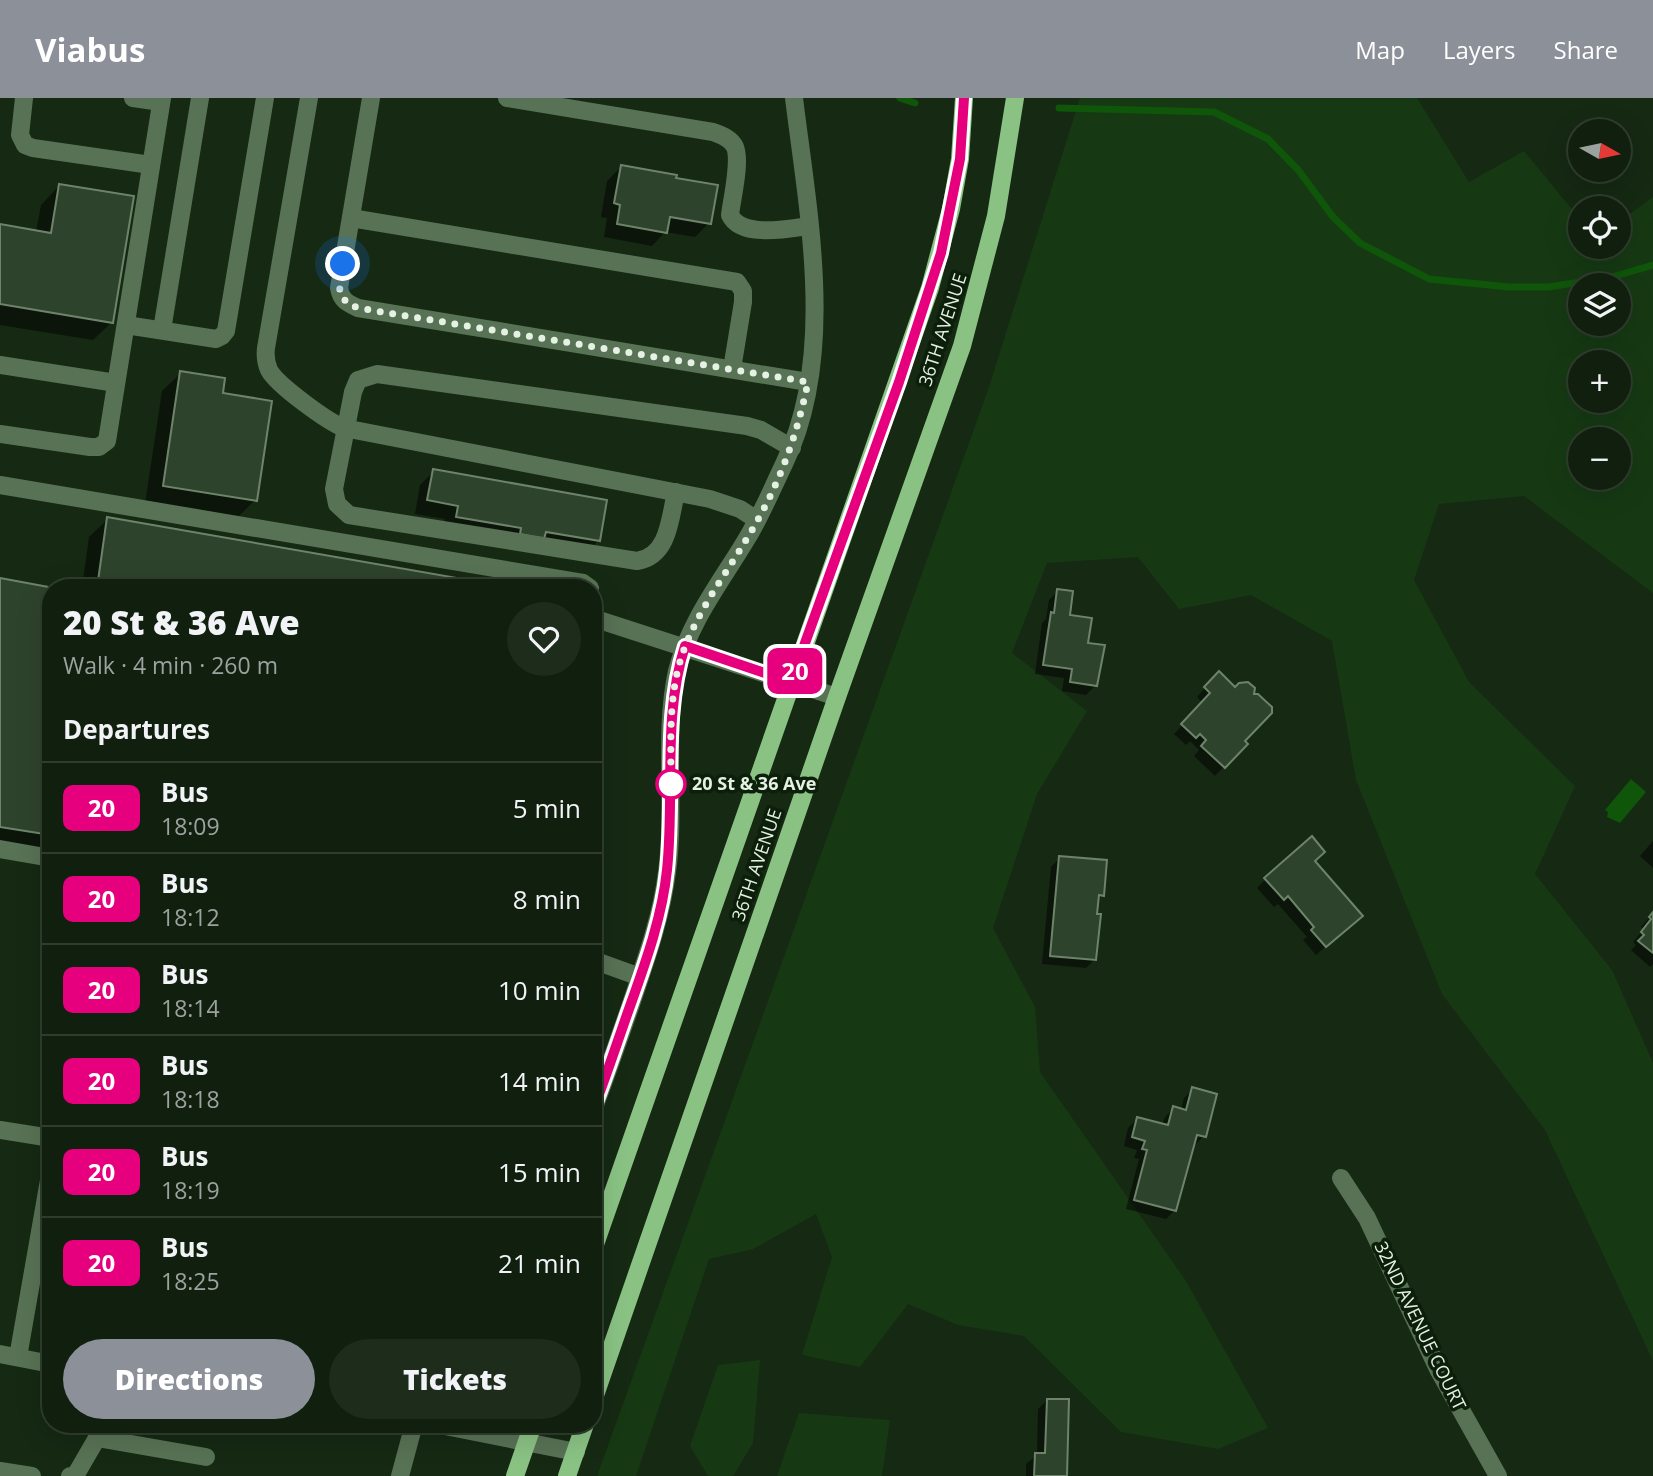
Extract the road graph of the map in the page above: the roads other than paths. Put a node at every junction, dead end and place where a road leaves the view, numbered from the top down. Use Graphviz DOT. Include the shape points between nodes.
graph roads {
  1 [pos="24,98"];
  2 [pos="133,98"];
  3 [pos="200,98"];
  4 [pos="265,98"];
  5 [pos="309,98"];
  6 [pos="371,98"];
  7 [pos="507,98"];
  8 [pos="794,98"];
  9 [pos="949,98"];
  10 [pos="964,98"];
  11 [pos="1015,98"];
  12 [pos="161,100"];
  13 [pos="960,159"];
  14 [pos="151,165"];
  15 [pos="351,218"];
  16 [pos="808,226"];
  17 [pos="126,325"];
  18 [pos="162,330"];
  19 [pos="0,365"];
  20 [pos="732,369"];
  21 [pos="808,382"];
  22 [pos="116,383"];
  23 [pos="344,428"];
  24 [pos="0,434"];
  25 [pos="792,448"];
  26 [pos="0,485"];
  27 [pos="676,492"];
  28 [pos="757,520"];
  29 [pos="559,579"];
  30 [pos="602,621"];
  31 [pos="685,646"];
  32 [pos="791,682"];
  33 [pos="837,697"];
  34 [pos="0,849"];
  35 [pos="42,856"];
  36 [pos="602,963"];
  37 [pos="640,977"];
  38 [pos="602,1085"];
  39 [pos="0,1130"];
  40 [pos="42,1137"];
  41 [pos="1341,1178"];
  42 [pos="602,1224"];
  43 [pos="42,1277"];
  44 [pos="0,1354"];
  45 [pos="18,1357"];
  46 [pos="42,1362"];
  47 [pos="602,1375"];
  48 [pos="98,1433"];
  49 [pos="107,1433"];
  50 [pos="412,1433"];
  51 [pos="530,1433"];
  52 [pos="582,1433"];
  53 [pos="576,1452"];
  54 [pos="206,1457"];
  55 [pos="0,1471"];
  56 [pos="32,1476"];
  57 [pos="70,1476"];
  58 [pos="400,1476"];
  59 [pos="515,1476"];
  60 [pos="567,1476"];
  61 [pos="1498,1476"];
  1 -- 14 [label="street" via="20,135 25,145"];
  2 -- 12 [label="street"];
  3 -- 18 [label="street"];
  4 -- 18 [label="street" via="226,331 216,339"];
  5 -- 23 [label="street" via="265,358 274,378"];
  6 -- 15 [label="street"];
  7 -- 16 [label="street" via="713,132 735,146 733,222 763,230"];
  8 -- 16 [label="street"];
  9 -- 13 [label="main road"];
  10 -- 13 [label="main road, 36TH AVENUE"];
  11 -- 33 [label="main road, 36TH AVENUE" via="996,216 962,346"];
  12 -- 14 [label="street"];
  13 -- 32 [label="main road, 36TH AVENUE" via="930,288"];
  14 -- 17 [label="street"];
  15 -- 20 [label="street" via="339,288 341,297 358,308"];
  15 -- 20 [label="street" via="737,282 743,302"];
  16 -- 21 [label="street" via="816,298"];
  17 -- 18 [label="street"];
  17 -- 22 [label="street"];
  19 -- 22 [label="street"];
  20 -- 21 [label="street"];
  21 -- 25 [label="street"];
  22 -- 24 [label="street" via="107,441 99,447"];
  23 -- 25 [label="street" via="358,380 377,374 747,426"];
  23 -- 27 [label="street"];
  23 -- 27 [label="street" via="334,489 337,505 349,515 637,561 658,551 667,535"];
  25 -- 28 [label="street"];
  26 -- 29 [label="street"];
  27 -- 28 [label="street" via="740,509"];
  28 -- 31 [label="street" via="706,602"];
  30 -- 31 [label="street"];
  31 -- 32 [label="street"];
  31 -- 37 [label="street" via="672,700 667,873"];
  32 -- 33 [label="street"];
  32 -- 42 [label="main road, 36TH AVENUE"];
  33 -- 47 [label="main road, 36TH AVENUE"];
  34 -- 35 [label="street"];
  36 -- 37 [label="street"];
  37 -- 38 [label="street"];
  39 -- 40 [label="street"];
  41 -- 61 [label="street, 32ND AVENUE COURT" via="1367,1218 1438,1369"];
  43 -- 45 [label="street"];
  44 -- 45 [label="street"];
  45 -- 46 [label="street"];
  48 -- 57 [label="street" via="75,1476"];
  49 -- 54 [label="street"];
  50 -- 58 [label="street"];
  51 -- 53 [label="street"];
  51 -- 59 [label="main road"];
  52 -- 53 [label="main road"];
  53 -- 60 [label="main road"];
  55 -- 56 [label="street"];
}
